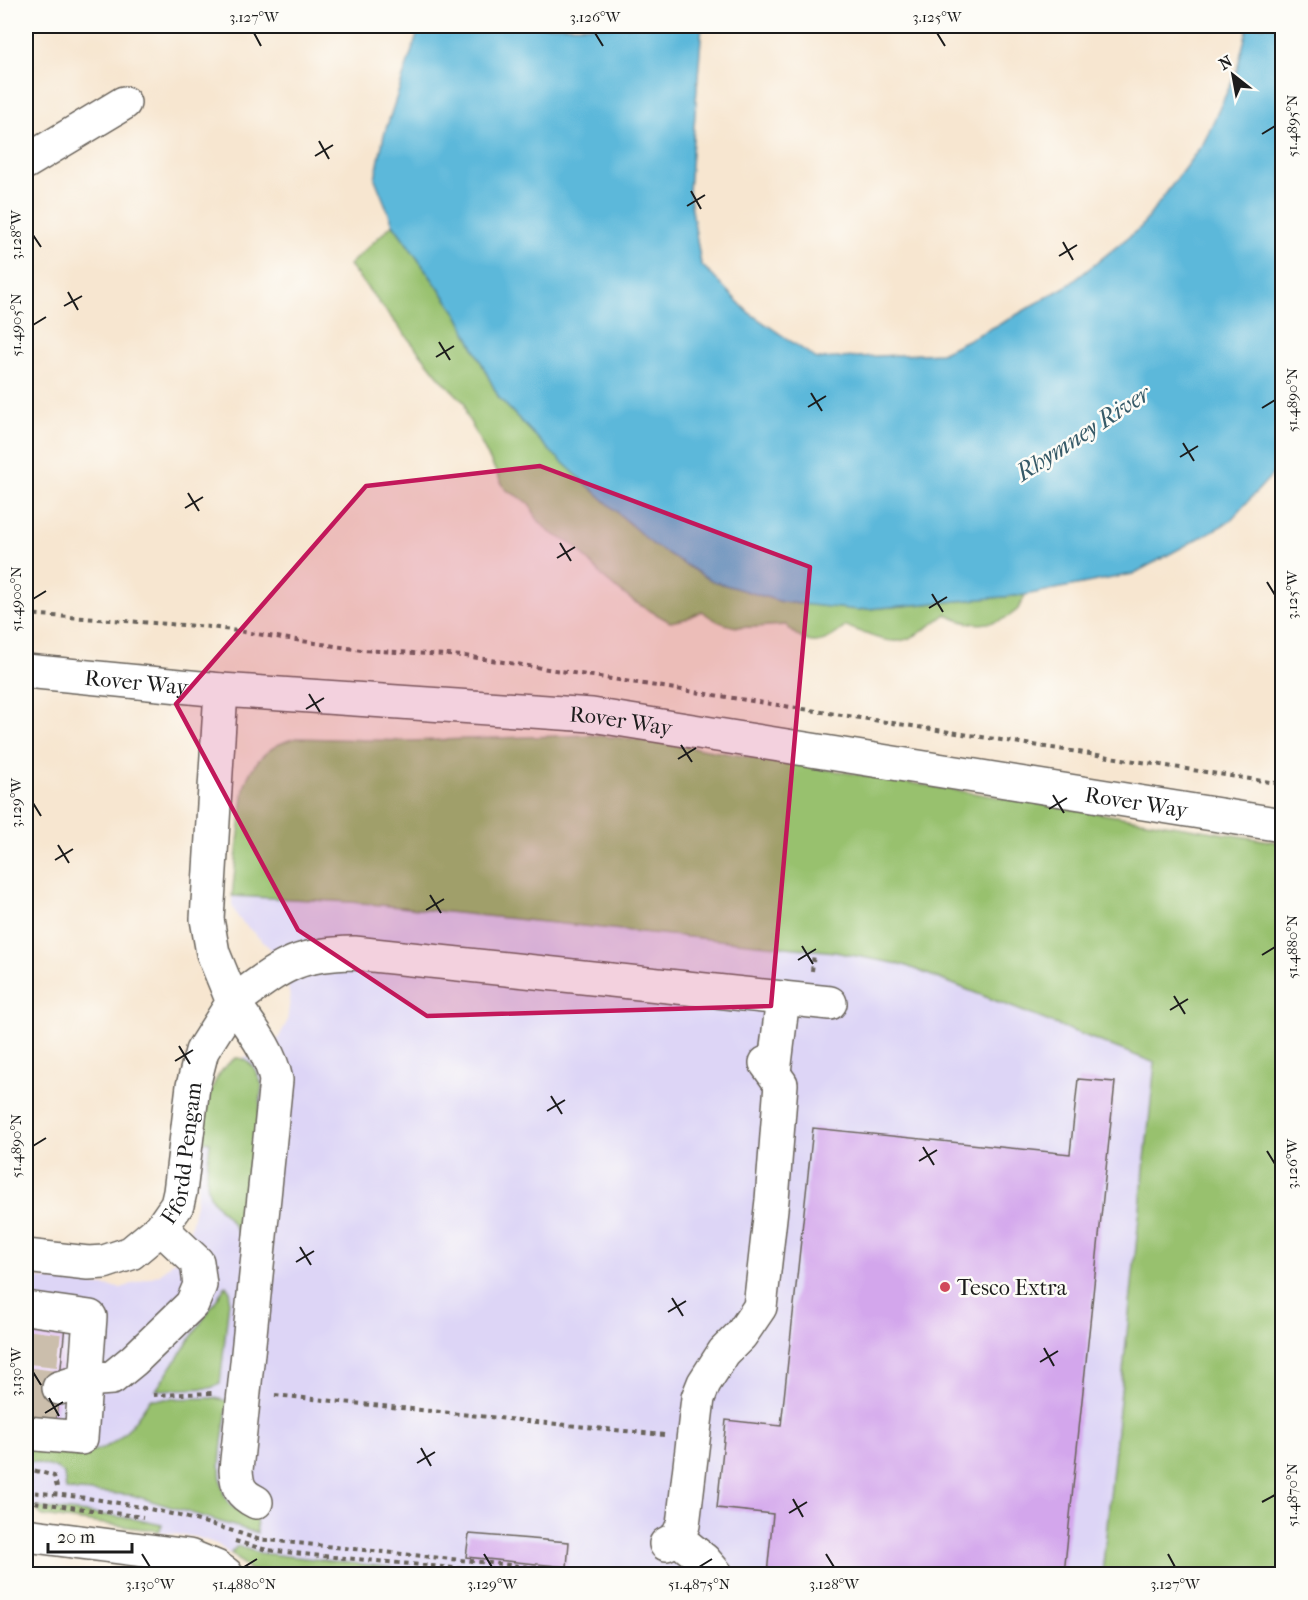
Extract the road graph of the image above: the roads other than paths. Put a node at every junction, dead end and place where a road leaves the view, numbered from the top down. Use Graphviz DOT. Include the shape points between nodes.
graph roads {
  1 [pos="124,103"];
  2 [pos="26,162"];
  3 [pos="26,671"];
  4 [pos="221,690"];
  5 [pos="1282,825"];
  6 [pos="783,998"];
  7 [pos="233,1002"];
  8 [pos="830,1002"];
  9 [pos="161,1228"];
  10 [pos="26,1256"];
  11 [pos="26,1308"];
  12 [pos="68,1376"];
  13 [pos="26,1432"];
  14 [pos="256,1502"];
  15 [pos="26,1535"];
  16 [pos="226,1575"];
  17 [pos="716,1575"];
  1 -- 2 [label="street"];
  3 -- 4 [label="street, Rover Way"];
  4 -- 5 [label="street, Rover Way" via="592,715"];
  4 -- 7 [label="street" via="207,919 213,953"];
  6 -- 7 [label="street" via="354,953 320,953 289,963"];
  6 -- 8 [label="street"];
  6 -- 17 [label="street" via="770,1067 781,1084 760,1307 724,1352 698,1398 683,1525 671,1541 704,1560"];
  7 -- 9 [label="street, Ffordd Pengam" via="202,1051 193,1086 177,1205"];
  7 -- 14 [label="street" via="265,1048 276,1080 236,1470 237,1486 244,1496"];
  9 -- 10 [label="street, Ffordd Pengam" via="130,1253 104,1262"];
  9 -- 12 [label="street" via="197,1262 200,1285 192,1304 112,1378"];
  11 -- 12 [label="street" via="90,1317"];
  12 -- 13 [label="street" via="81,1438"];
  15 -- 16 [label="street" via="189,1556"];
}
